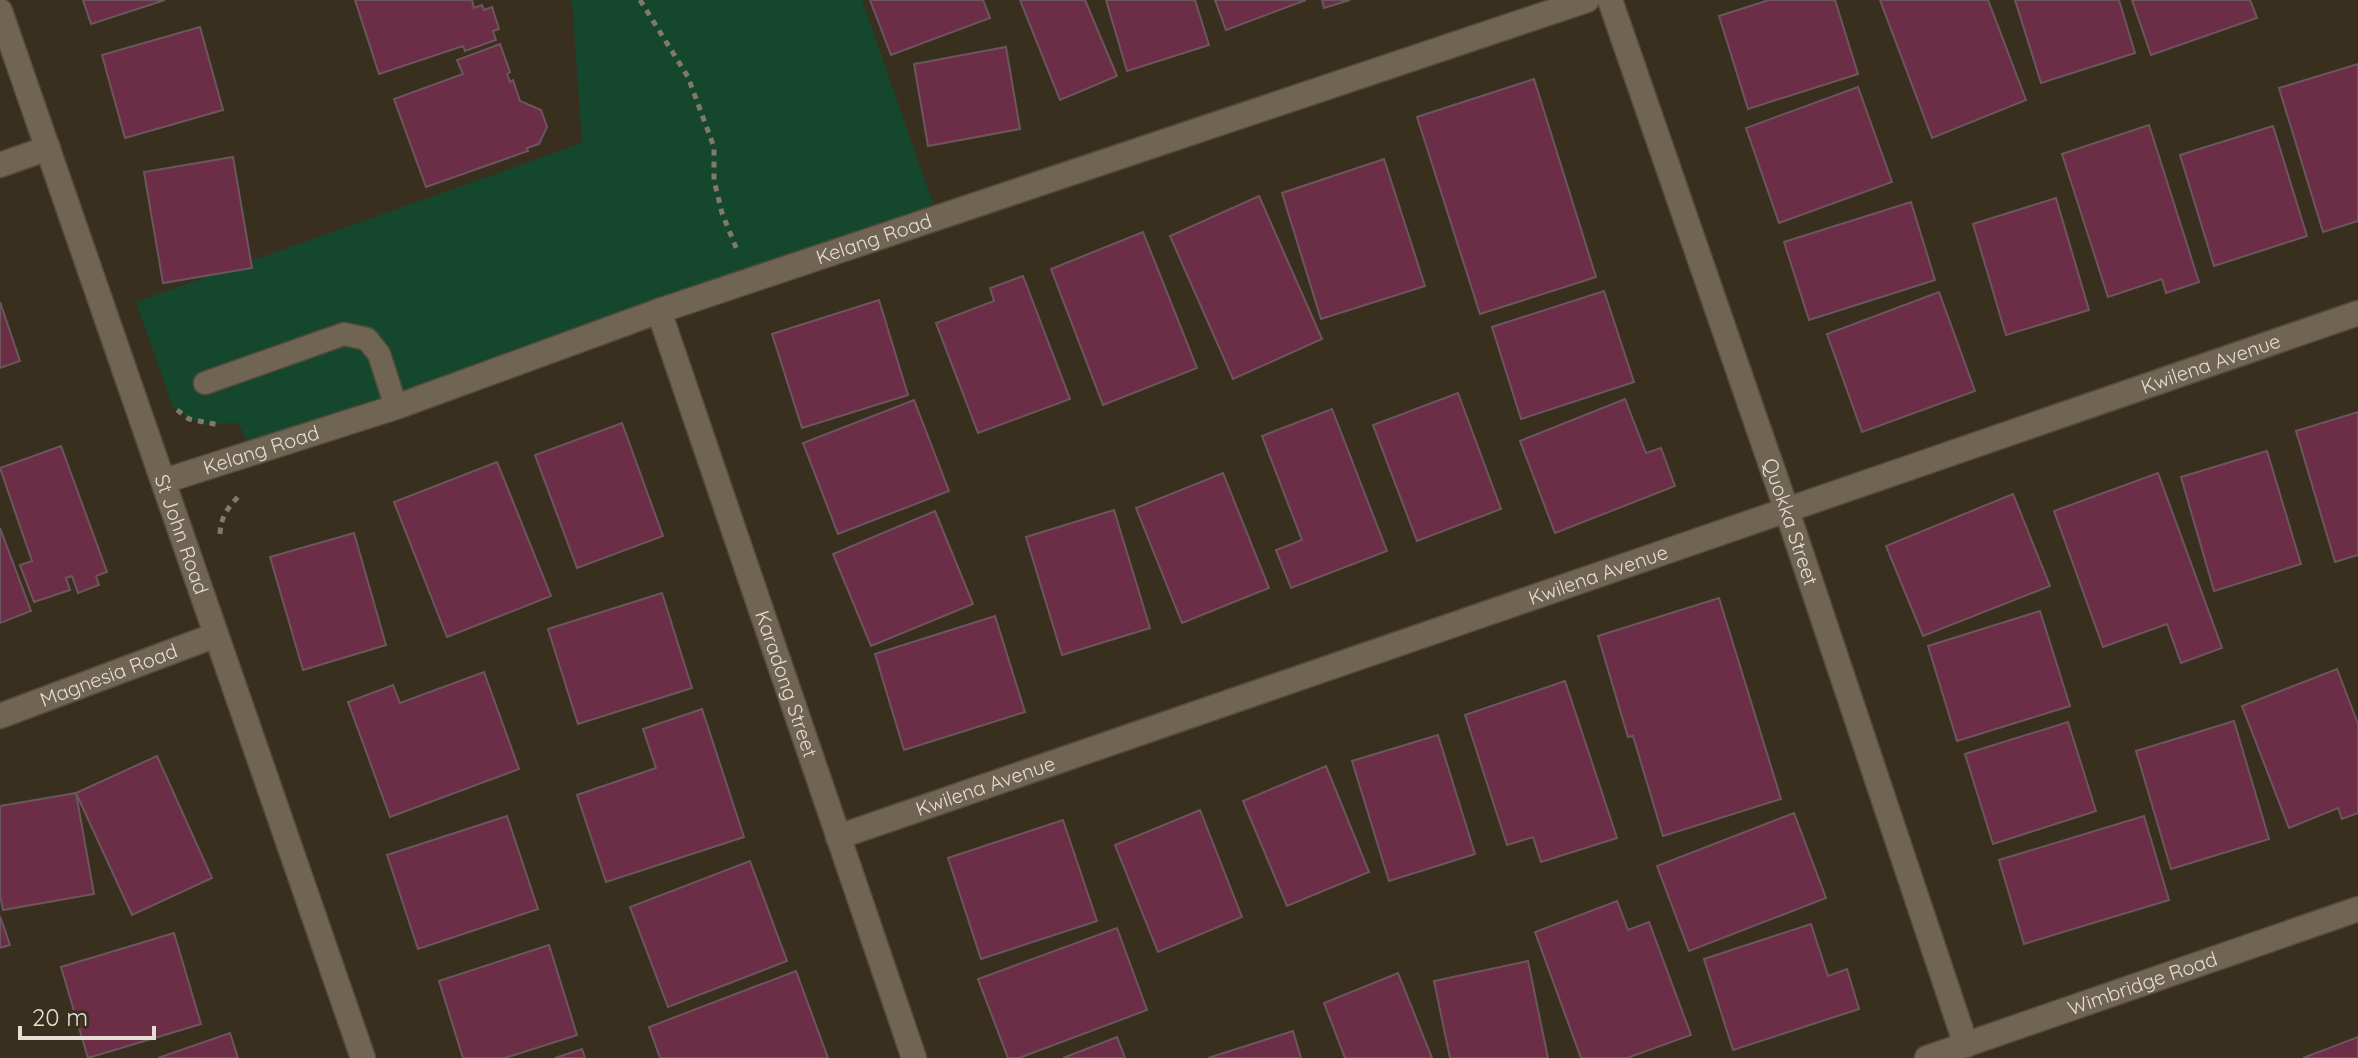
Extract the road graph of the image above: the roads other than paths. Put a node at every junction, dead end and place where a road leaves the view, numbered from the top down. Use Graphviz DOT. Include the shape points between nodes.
graph roads {
  1 [pos="1587,0"];
  2 [pos="1610,0"];
  3 [pos="0,11"];
  4 [pos="48,148"];
  5 [pos="0,165"];
  6 [pos="659,311"];
  7 [pos="2358,313"];
  8 [pos="205,383"];
  9 [pos="396,407"];
  10 [pos="164,481"];
  11 [pos="1787,511"];
  12 [pos="216,635"];
  13 [pos="0,716"];
  14 [pos="838,837"];
  15 [pos="2358,909"];
  16 [pos="1966,1045"];
  17 [pos="363,1058"];
  18 [pos="914,1058"];
  19 [pos="1927,1058"];
  1 -- 6 [label="street, Kelang Road"];
  2 -- 11 [label="street, Quokka Street"];
  3 -- 4 [label="street, St John Road"];
  4 -- 5 [label="street"];
  4 -- 10 [label="street, St John Road"];
  6 -- 9 [label="street, Kelang Road"];
  6 -- 14 [label="street, Karadong Street"];
  7 -- 11 [label="street, Kwilena Avenue"];
  8 -- 9 [label="lane" via="344,334 367,339 379,354"];
  9 -- 10 [label="street, Kelang Road"];
  10 -- 12 [label="street, St John Road"];
  11 -- 14 [label="street, Kwilena Avenue"];
  11 -- 16 [label="street, Quokka Street"];
  12 -- 13 [label="street, Magnesia Road"];
  12 -- 17 [label="street, St John Road"];
  14 -- 18 [label="street, Karadong Street"];
  15 -- 16 [label="street, Wimbridge Road"];
  16 -- 19 [label="street, Wimbridge Road"];
}
